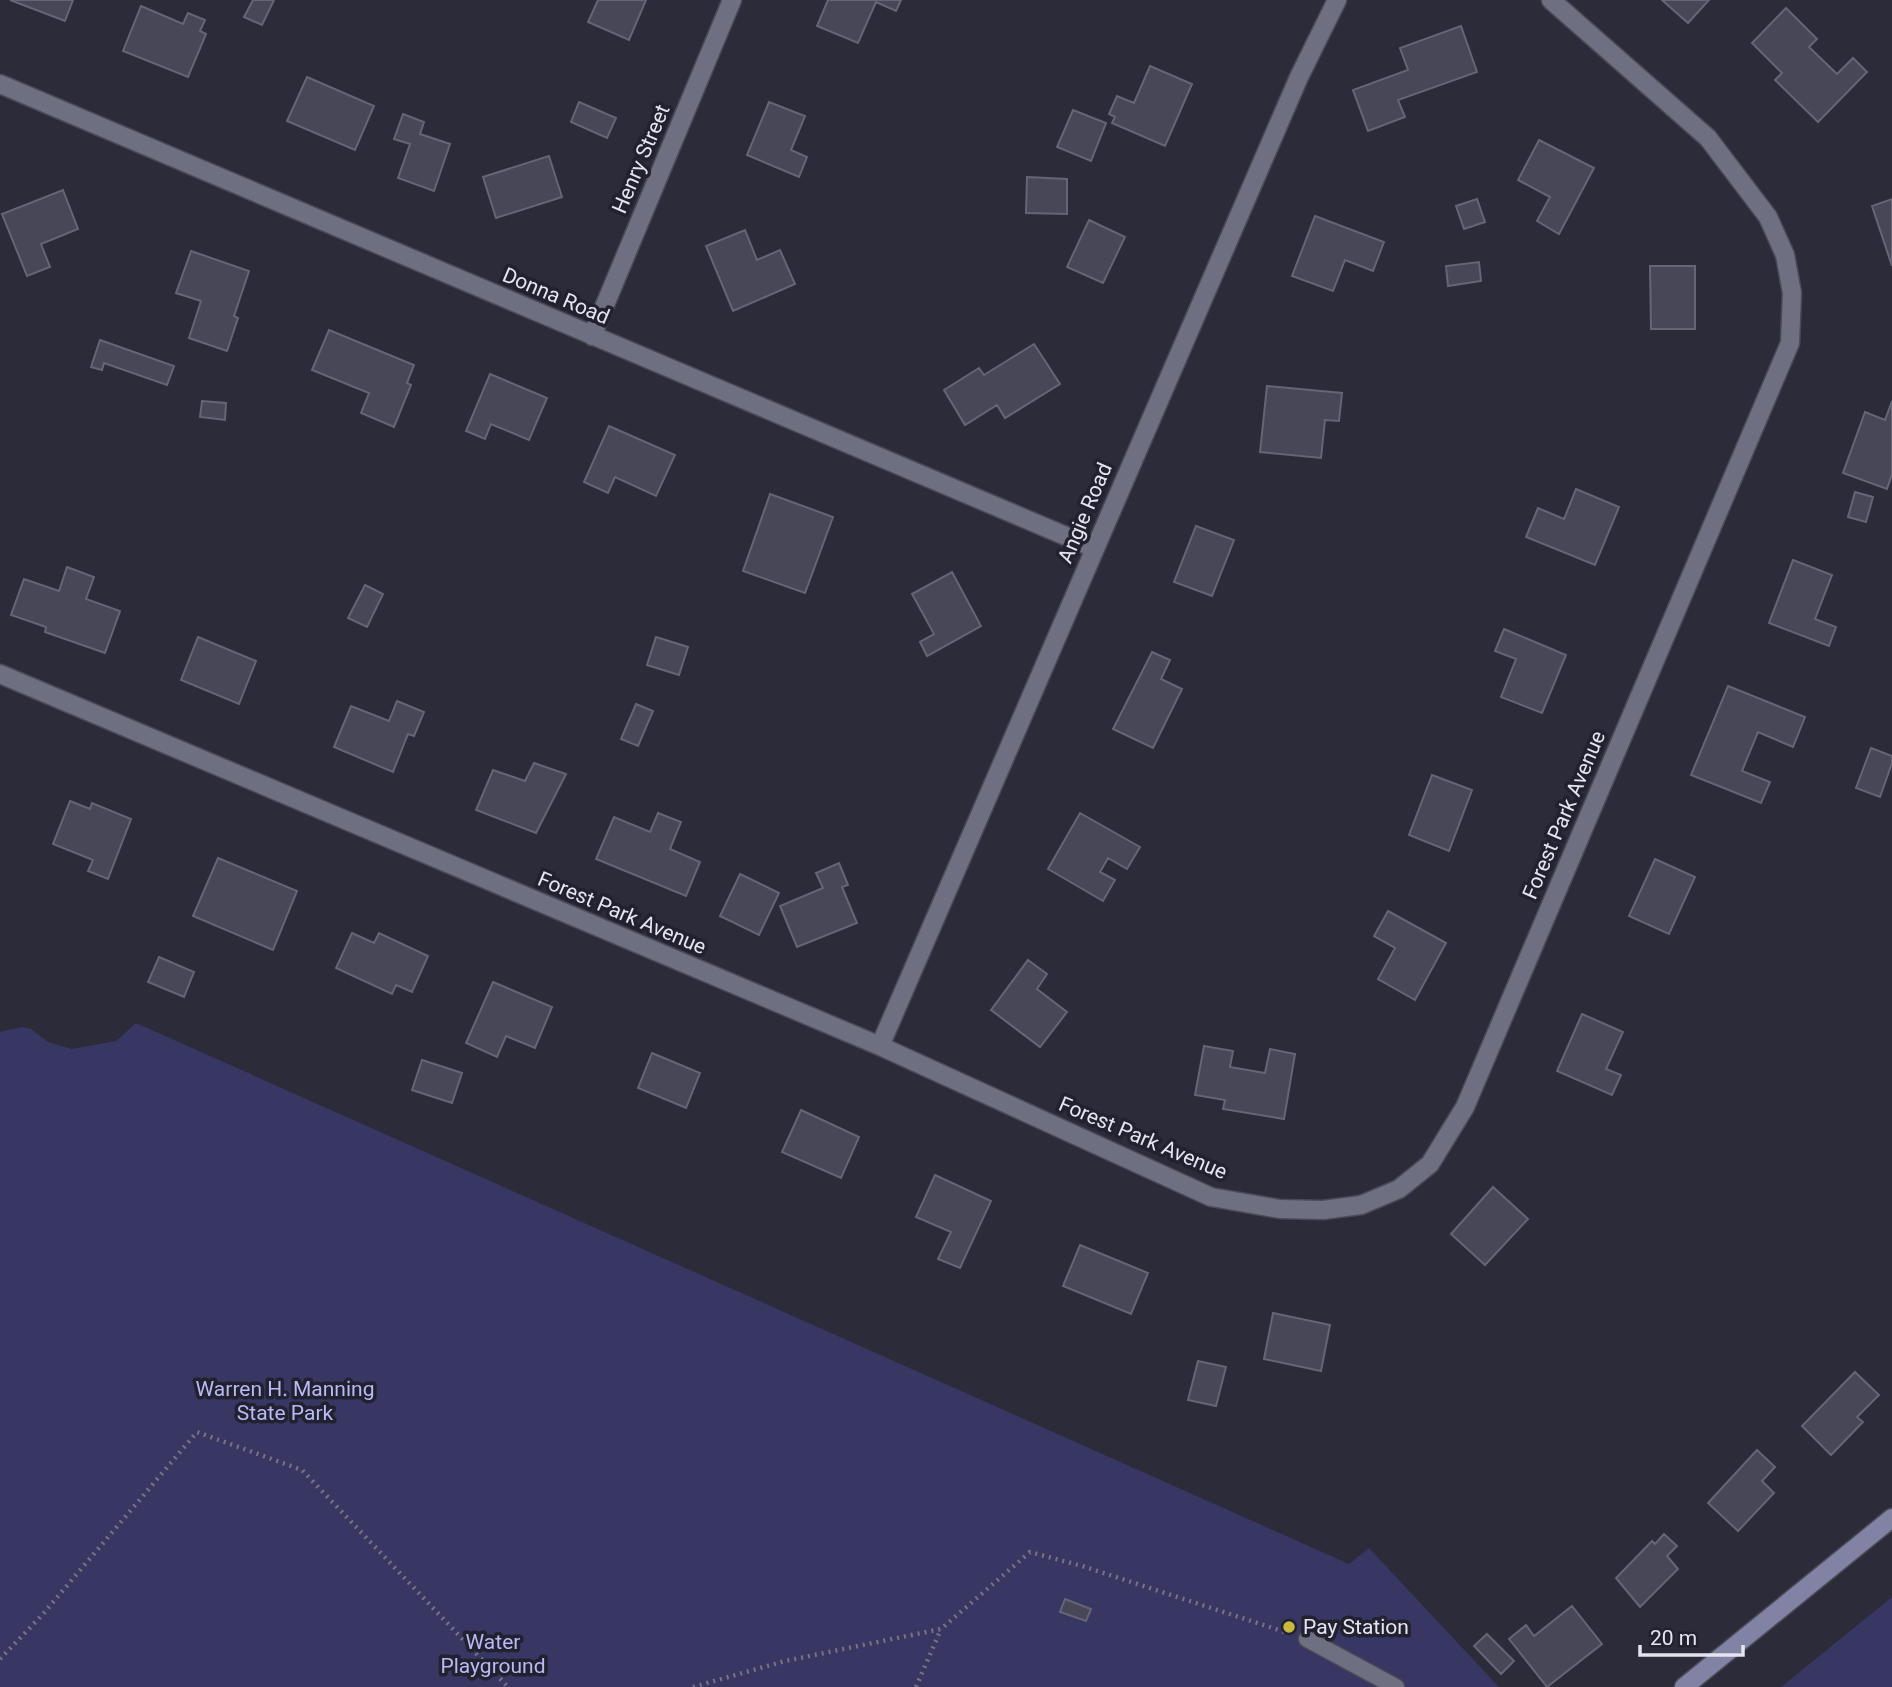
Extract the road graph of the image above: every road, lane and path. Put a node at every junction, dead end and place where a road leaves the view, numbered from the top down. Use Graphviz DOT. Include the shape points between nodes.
graph roads {
  1 [pos="732,0"];
  2 [pos="1337,0"];
  3 [pos="1551,0"];
  4 [pos="0,84"];
  5 [pos="592,335"];
  6 [pos="1094,548"];
  7 [pos="0,674"];
  8 [pos="880,1046"];
  9 [pos="1892,1518"];
  10 [pos="941,1629"];
  11 [pos="1307,1639"];
  12 [pos="0,1659"];
  13 [pos="508,1687"];
  14 [pos="692,1687"];
  15 [pos="916,1687"];
  16 [pos="1396,1687"];
  17 [pos="1684,1687"];
  1 -- 5 [label="street, Henry Street"];
  2 -- 6 [label="street, Angie Road" via="1299,77"];
  3 -- 8 [label="street, Forest Park Avenue" via="1708,138 1768,217 1785,255 1792,293 1790,343 1465,1107 1430,1164 1399,1189 1349,1207 1280,1209 1211,1197"];
  4 -- 5 [label="street, Donna Road"];
  5 -- 6 [label="street, Donna Road"];
  6 -- 8 [label="street, Angie Road"];
  7 -- 8 [label="street, Forest Park Avenue"];
  9 -- 17 [label="main road"];
  10 -- 11 [label="path" via="1030,1552"];
  10 -- 14 [label="path" via="785,1661"];
  10 -- 15 [label="path"];
  11 -- 16 [label="lane"];
  12 -- 13 [label="path" via="197,1432 302,1470"];
}
